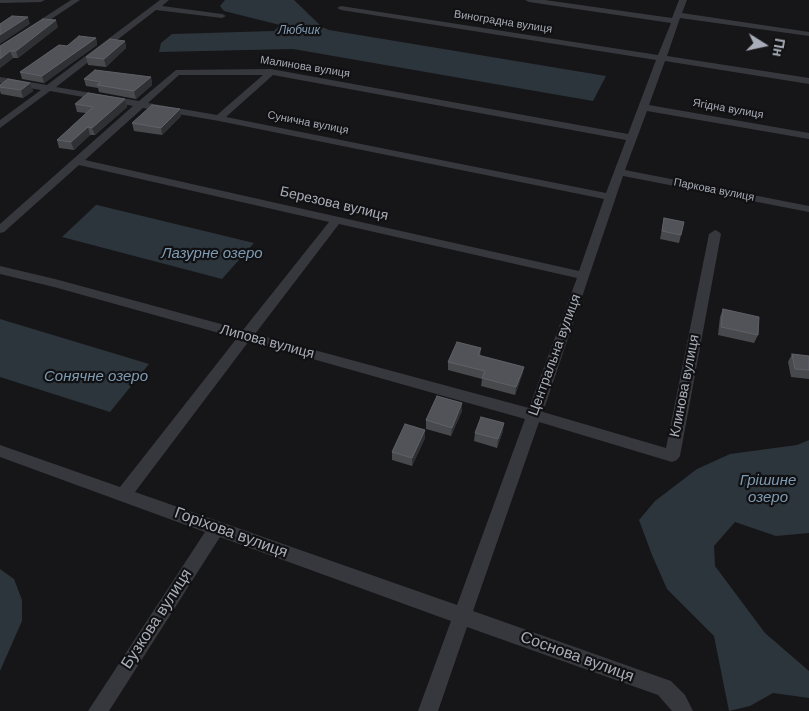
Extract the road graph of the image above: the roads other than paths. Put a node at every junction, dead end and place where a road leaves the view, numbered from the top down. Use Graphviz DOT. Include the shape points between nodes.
graph roads {
  1 [pos="41,0"];
  2 [pos="76,0"];
  3 [pos="165,0"];
  4 [pos="350,0"];
  5 [pos="529,0"];
  6 [pos="684,0"];
  7 [pos="0,2"];
  8 [pos="156,8"];
  9 [pos="222,16"];
  10 [pos="677,18"];
  11 [pos="809,34"];
  12 [pos="0,50"];
  13 [pos="662,58"];
  14 [pos="271,72"];
  15 [pos="0,80"];
  16 [pos="809,81"];
  17 [pos="49,88"];
  18 [pos="143,104"];
  19 [pos="643,107"];
  20 [pos="219,118"];
  21 [pos="0,125"];
  22 [pos="809,136"];
  23 [pos="632,138"];
  24 [pos="77,161"];
  25 [pos="620,172"];
  26 [pos="610,197"];
  27 [pos="809,209"];
  28 [pos="336,220"];
  29 [pos="0,230"];
  30 [pos="715,234"];
  31 [pos="0,270"];
  32 [pos="584,276"];
  33 [pos="245,336"];
  34 [pos="533,414"];
  35 [pos="0,450"];
  36 [pos="124,494"];
  37 [pos="217,528"];
  38 [pos="462,615"];
  39 [pos="98,711"];
  40 [pos="428,711"];
  41 [pos="683,711"];
  1 -- 7 [label="street"];
  2 -- 12 [label="street"];
  3 -- 8 [label="street"];
  4 -- 13 [label="street, Виноградна вулиця" via="341,8"];
  5 -- 10 [label="street"];
  6 -- 10 [label="street, Центральна вулиця"];
  8 -- 9 [label="street"];
  8 -- 17 [label="street"];
  10 -- 11 [label="street"];
  10 -- 13 [label="street, Центральна вулиця"];
  13 -- 16 [label="street, Виноградна вулиця"];
  13 -- 19 [label="street, Центральна вулиця"];
  14 -- 18 [label="street, Малинова вулиця" via="176,73"];
  14 -- 20 [label="street"];
  14 -- 23 [label="street, Малинова вулиця"];
  15 -- 17 [label="street, Сунична вулиця"];
  17 -- 18 [label="street, Сунична вулиця"];
  17 -- 21 [label="street"];
  18 -- 20 [label="street, Сунична вулиця"];
  18 -- 24 [label="street, Малинова вулиця"];
  19 -- 22 [label="street, Ягідна вулиця"];
  19 -- 23 [label="street, Центральна вулиця"];
  20 -- 26 [label="street, Сунична вулиця"];
  23 -- 25 [label="street, Центральна вулиця"];
  24 -- 28 [label="street, Березова вулиця"];
  24 -- 29 [label="street, Малинова вулиця"];
  25 -- 26 [label="street, Центральна вулиця"];
  25 -- 27 [label="street, Паркова вулиця"];
  26 -- 32 [label="street, Центральна вулиця"];
  28 -- 32 [label="street, Березова вулиця"];
  28 -- 33 [label="street"];
  30 -- 34 [label="street, Клинова вулиця" via="672,456"];
  31 -- 33 [label="street, Липова вулиця" via="55,282"];
  32 -- 34 [label="street, Центральна вулиця"];
  33 -- 34 [label="street, Липова вулиця"];
  33 -- 36 [label="street"];
  34 -- 38 [label="street, Центральна вулиця"];
  35 -- 36 [label="street, Горіхова вулиця"];
  36 -- 37 [label="street, Горіхова вулиця"];
  37 -- 38 [label="street, Горіхова вулиця"];
  37 -- 39 [label="street, Бузкова вулиця"];
  38 -- 40 [label="street, Центральна вулиця"];
  38 -- 41 [label="street, Соснова вулиця" via="664,688"];
}
